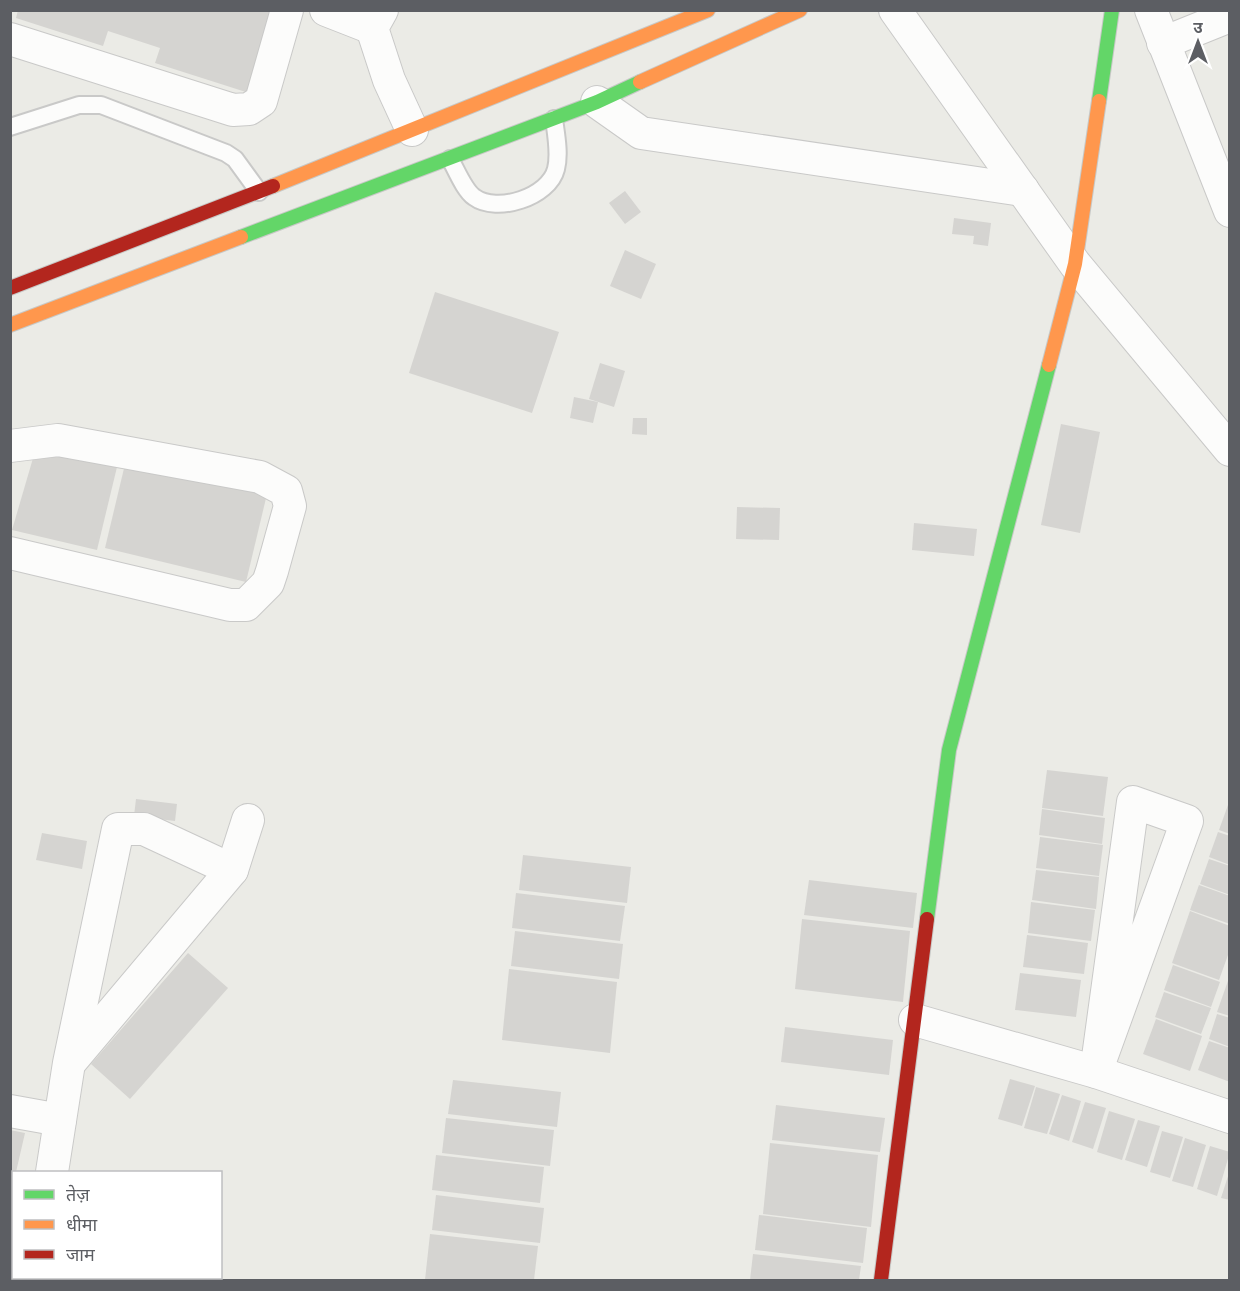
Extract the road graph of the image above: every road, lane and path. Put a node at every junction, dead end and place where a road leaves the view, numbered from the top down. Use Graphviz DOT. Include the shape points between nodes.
graph roads {
  1 [pos="287,10"];
  2 [pos="326,10"];
  3 [pos="708,10"];
  4 [pos="800,10"];
  5 [pos="896,10"];
  6 [pos="1112,10"];
  7 [pos="1151,10"];
  8 [pos="1230,16"];
  9 [pos="377,19"];
  10 [pos="10,39"];
  11 [pos="1163,43"];
  12 [pos="597,102"];
  13 [pos="554,119"];
  14 [pos="10,127"];
  15 [pos="412,130"];
  16 [pos="450,159"];
  17 [pos="1023,190"];
  18 [pos="259,192"];
  19 [pos="1226,193"];
  20 [pos="1075,264"];
  21 [pos="10,288"];
  22 [pos="10,325"];
  23 [pos="10,446"];
  24 [pos="1230,450"];
  25 [pos="10,553"];
  26 [pos="248,820"];
  27 [pos="232,870"];
  28 [pos="915,1020"];
  29 [pos="69,1063"];
  30 [pos="1096,1072"];
  31 [pos="10,1111"];
  32 [pos="1230,1117"];
  33 [pos="60,1120"];
  34 [pos="52,1171"];
  35 [pos="881,1281"];
  1 -- 10 [label="street" via="261,101 249,109 233,110"];
  2 -- 9 [label="street"];
  3 -- 15 [label="street"];
  4 -- 12 [label="street"];
  5 -- 17 [label="street"];
  6 -- 20 [label="street"];
  7 -- 11 [label="street"];
  8 -- 11 [label="street"];
  9 -- 15 [label="street" via="389,80"];
  11 -- 19 [label="street"];
  12 -- 13 [label="street"];
  12 -- 17 [label="street" via="641,132"];
  13 -- 16 [label="street"];
  13 -- 16 [label="lane" via="556,170 547,186 524,198 494,205 474,197"];
  14 -- 18 [label="lane" via="79,105 101,105 226,153"];
  15 -- 18 [label="street"];
  16 -- 22 [label="street"];
  17 -- 20 [label="street"];
  18 -- 21 [label="street"];
  20 -- 24 [label="street"];
  20 -- 28 [label="street" via="949,750"];
  23 -- 25 [label="street" via="58,440 260,477 286,492 290,506 268,583 246,605 230,605"];
  26 -- 27 [label="street"];
  27 -- 29 [label="street"];
  27 -- 29 [label="street" via="144,829 118,829"];
  28 -- 30 [label="street"];
  28 -- 35 [label="street"];
  29 -- 33 [label="street"];
  30 -- 30 [label="street" via="1099,1049 1133,802 1187,821"];
  30 -- 32 [label="street"];
  31 -- 33 [label="street"];
  33 -- 34 [label="street"];
}
